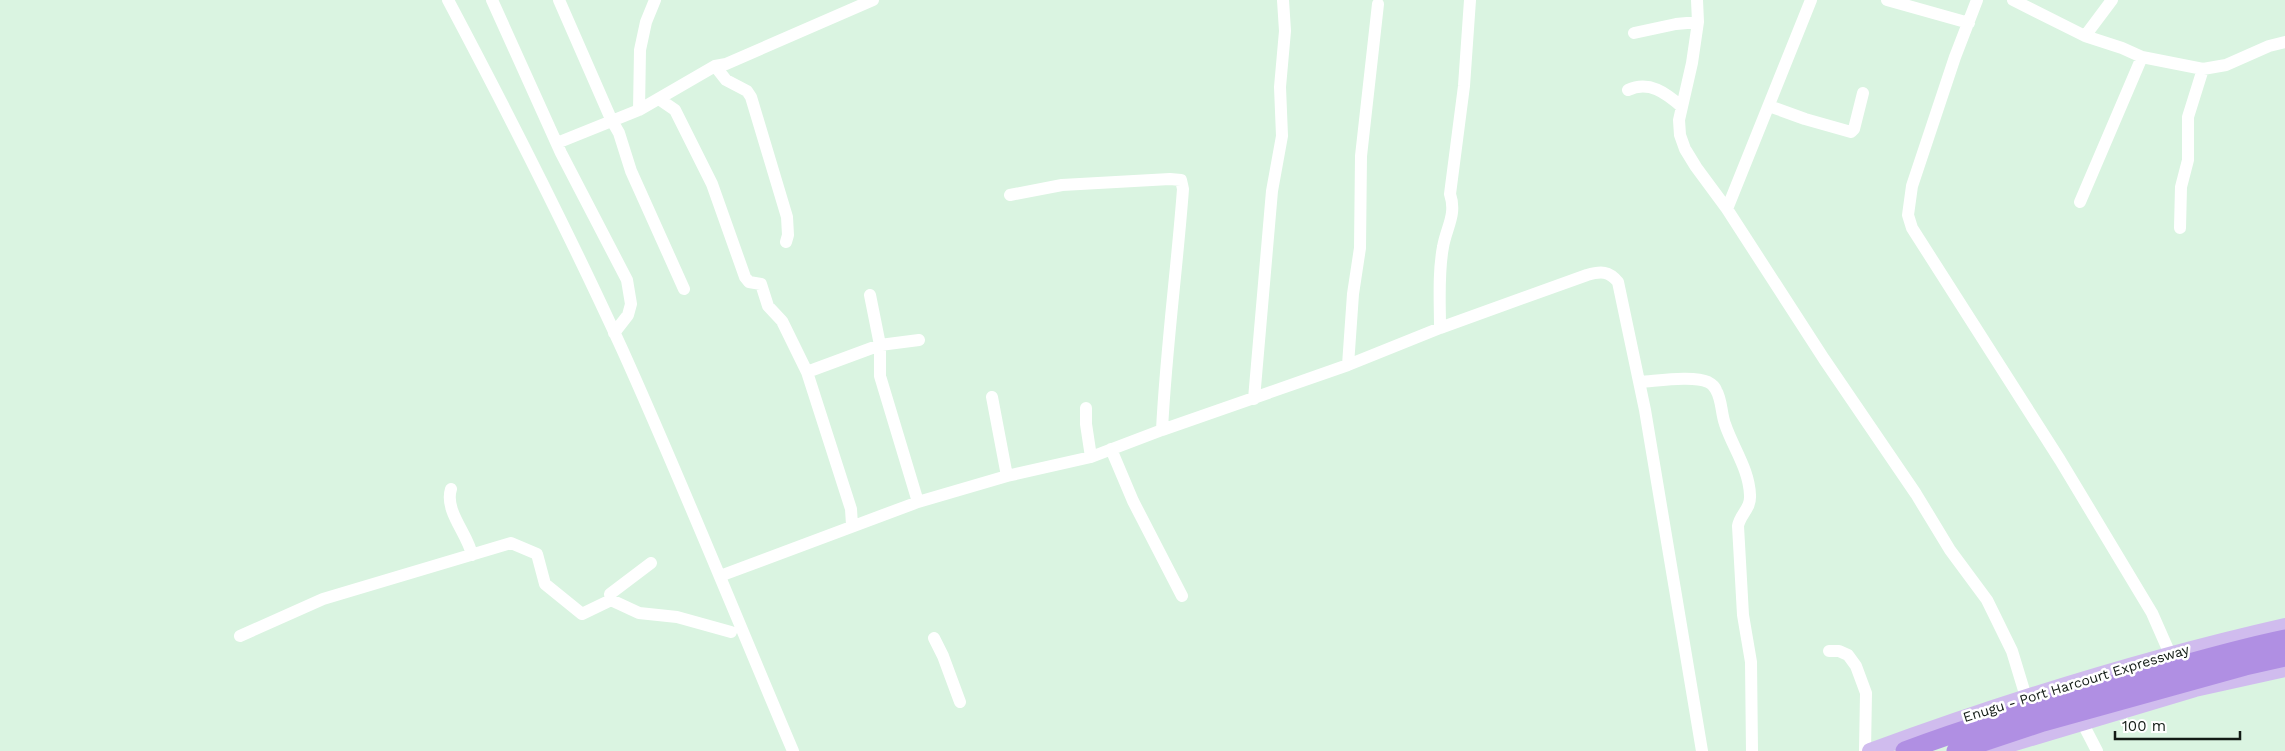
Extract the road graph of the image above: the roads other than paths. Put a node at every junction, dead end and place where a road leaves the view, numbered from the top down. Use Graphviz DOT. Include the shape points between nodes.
graph roads {
  1 [pos="448,0"];
  2 [pos="492,0"];
  3 [pos="559,0"];
  4 [pos="655,0"];
  5 [pos="873,0"];
  6 [pos="1283,0"];
  7 [pos="1470,0"];
  8 [pos="1698,0"];
  9 [pos="1811,0"];
  10 [pos="1887,0"];
  11 [pos="1977,0"];
  12 [pos="2013,0"];
  13 [pos="2112,0"];
  14 [pos="851,4"];
  15 [pos="1378,4"];
  16 [pos="1698,22"];
  17 [pos="1969,23"];
  18 [pos="1634,33"];
  19 [pos="2085,36"];
  20 [pos="2285,42"];
  21 [pos="2142,57"];
  22 [pos="715,66"];
  23 [pos="2203,69"];
  24 [pos="1628,90"];
  25 [pos="1863,93"];
  26 [pos="658,99"];
  27 [pos="1682,106"];
  28 [pos="1769,106"];
  29 [pos="639,110"];
  30 [pos="612,122"];
  31 [pos="557,142"];
  32 [pos="1010,195"];
  33 [pos="2080,202"];
  34 [pos="1728,209"];
  35 [pos="2180,228"];
  36 [pos="786,242"];
  37 [pos="684,289"];
  38 [pos="870,295"];
  39 [pos="1440,328"];
  40 [pos="614,333"];
  41 [pos="919,340"];
  42 [pos="880,345"];
  43 [pos="1348,365"];
  44 [pos="807,372"];
  45 [pos="1640,382"];
  46 [pos="992,397"];
  47 [pos="1254,399"];
  48 [pos="1086,408"];
  49 [pos="1162,430"];
  50 [pos="1110,449"];
  51 [pos="1091,457"];
  52 [pos="1007,476"];
  53 [pos="451,490"];
  54 [pos="918,502"];
  55 [pos="852,525"];
  56 [pos="472,555"];
  57 [pos="651,563"];
  58 [pos="720,576"];
  59 [pos="1182,596"];
  60 [pos="611,600"];
  61 [pos="2285,626"];
  62 [pos="731,632"];
  63 [pos="240,636"];
  64 [pos="934,638"];
  65 [pos="2285,639"];
  66 [pos="1829,651"];
  67 [pos="2170,654"];
  68 [pos="2285,657"];
  69 [pos="2285,669"];
  70 [pos="2026,697"];
  71 [pos="960,702"];
  72 [pos="2082,722"];
  73 [pos="793,751"];
  74 [pos="1702,751"];
  75 [pos="1752,751"];
  76 [pos="1865,751"];
  77 [pos="1870,751"];
  78 [pos="1905,751"];
  79 [pos="1956,751"];
  80 [pos="1988,751"];
  81 [pos="2097,751"];
  1 -- 40 [label="street" via="565,227"];
  2 -- 31 [label="street"];
  3 -- 30 [label="street"];
  4 -- 29 [label="street" via="640,50"];
  5 -- 14 [label="street"];
  6 -- 47 [label="street" via="1282,136 1270,210"];
  7 -- 39 [label="street" via="1464,86 1450,194 1452,216 1442,253"];
  8 -- 16 [label="street"];
  9 -- 28 [label="street"];
  10 -- 17 [label="street"];
  11 -- 17 [label="street"];
  12 -- 19 [label="street"];
  13 -- 19 [label="street"];
  14 -- 22 [label="street" via="726,64"];
  15 -- 43 [label="street" via="1362,146 1360,248"];
  16 -- 18 [label="street"];
  16 -- 27 [label="street"];
  17 -- 67 [label="street" via="1912,186 1908,215 1912,228 2152,612"];
  19 -- 21 [label="street"];
  20 -- 23 [label="street" via="2226,65"];
  21 -- 23 [label="street"];
  21 -- 33 [label="street"];
  22 -- 26 [label="street"];
  22 -- 36 [label="street" via="726,80 747,90 752,97 787,217"];
  23 -- 35 [label="street" via="2188,117 2188,160 2181,187"];
  24 -- 27 [label="street" via="1650,86"];
  25 -- 28 [label="street" via="1851,132"];
  26 -- 29 [label="street"];
  26 -- 44 [label="street" via="675,110 712,184 743,272 749,282 761,284 768,306 782,320"];
  27 -- 34 [label="street" via="1680,127 1685,149"];
  28 -- 34 [label="street"];
  29 -- 30 [label="street"];
  30 -- 31 [label="street"];
  30 -- 37 [label="street"];
  31 -- 40 [label="street" via="627,280 631,304 628,315"];
  32 -- 49 [label="street" via="1062,185 1170,179 1183,183"];
  34 -- 70 [label="street" via="1950,550 1987,600 2012,651"];
  38 -- 42 [label="street"];
  39 -- 43 [label="street"];
  39 -- 45 [label="street" via="1604,272 1618,282"];
  40 -- 58 [label="street"];
  41 -- 42 [label="street"];
  42 -- 44 [label="street"];
  42 -- 54 [label="street" via="880,376"];
  43 -- 47 [label="street"];
  44 -- 55 [label="street" via="852,510"];
  45 -- 74 [label="street"];
  45 -- 75 [label="street" via="1690,380 1712,385 1748,476 1749,507 1738,521 1738,526 1743,615 1751,662"];
  46 -- 52 [label="street"];
  47 -- 49 [label="street"];
  48 -- 51 [label="street"];
  49 -- 50 [label="street"];
  50 -- 51 [label="street"];
  50 -- 59 [label="street"];
  51 -- 52 [label="street"];
  52 -- 54 [label="street"];
  53 -- 56 [label="street" via="450,507 470,543"];
  54 -- 55 [label="street"];
  55 -- 58 [label="street"];
  56 -- 60 [label="street" via="511,543 537,554 545,584 582,614"];
  56 -- 63 [label="street" via="323,599"];
  57 -- 60 [label="street" via="610,594"];
  58 -- 73 [label="street"];
  60 -- 62 [label="street" via="639,613 677,617"];
  61 -- 67 [label="main road, Enugu - Port Harcourt Expressway"];
  64 -- 71 [label="street"];
  65 -- 78 [label="highway, Enugu - Port Harcourt Expressway" via="2238,648 2037,706"];
  66 -- 76 [label="street" via="1848,655 1856,666 1866,694"];
  67 -- 70 [label="main road, Enugu - Port Harcourt Expressway"];
  68 -- 79 [label="highway, Enugu - Port Harcourt Expressway" via="2043,722"];
  69 -- 72 [label="main road" via="2195,689"];
  70 -- 77 [label="main road, Enugu - Port Harcourt Expressway"];
  72 -- 80 [label="main road"];
  72 -- 81 [label="street"];
}
